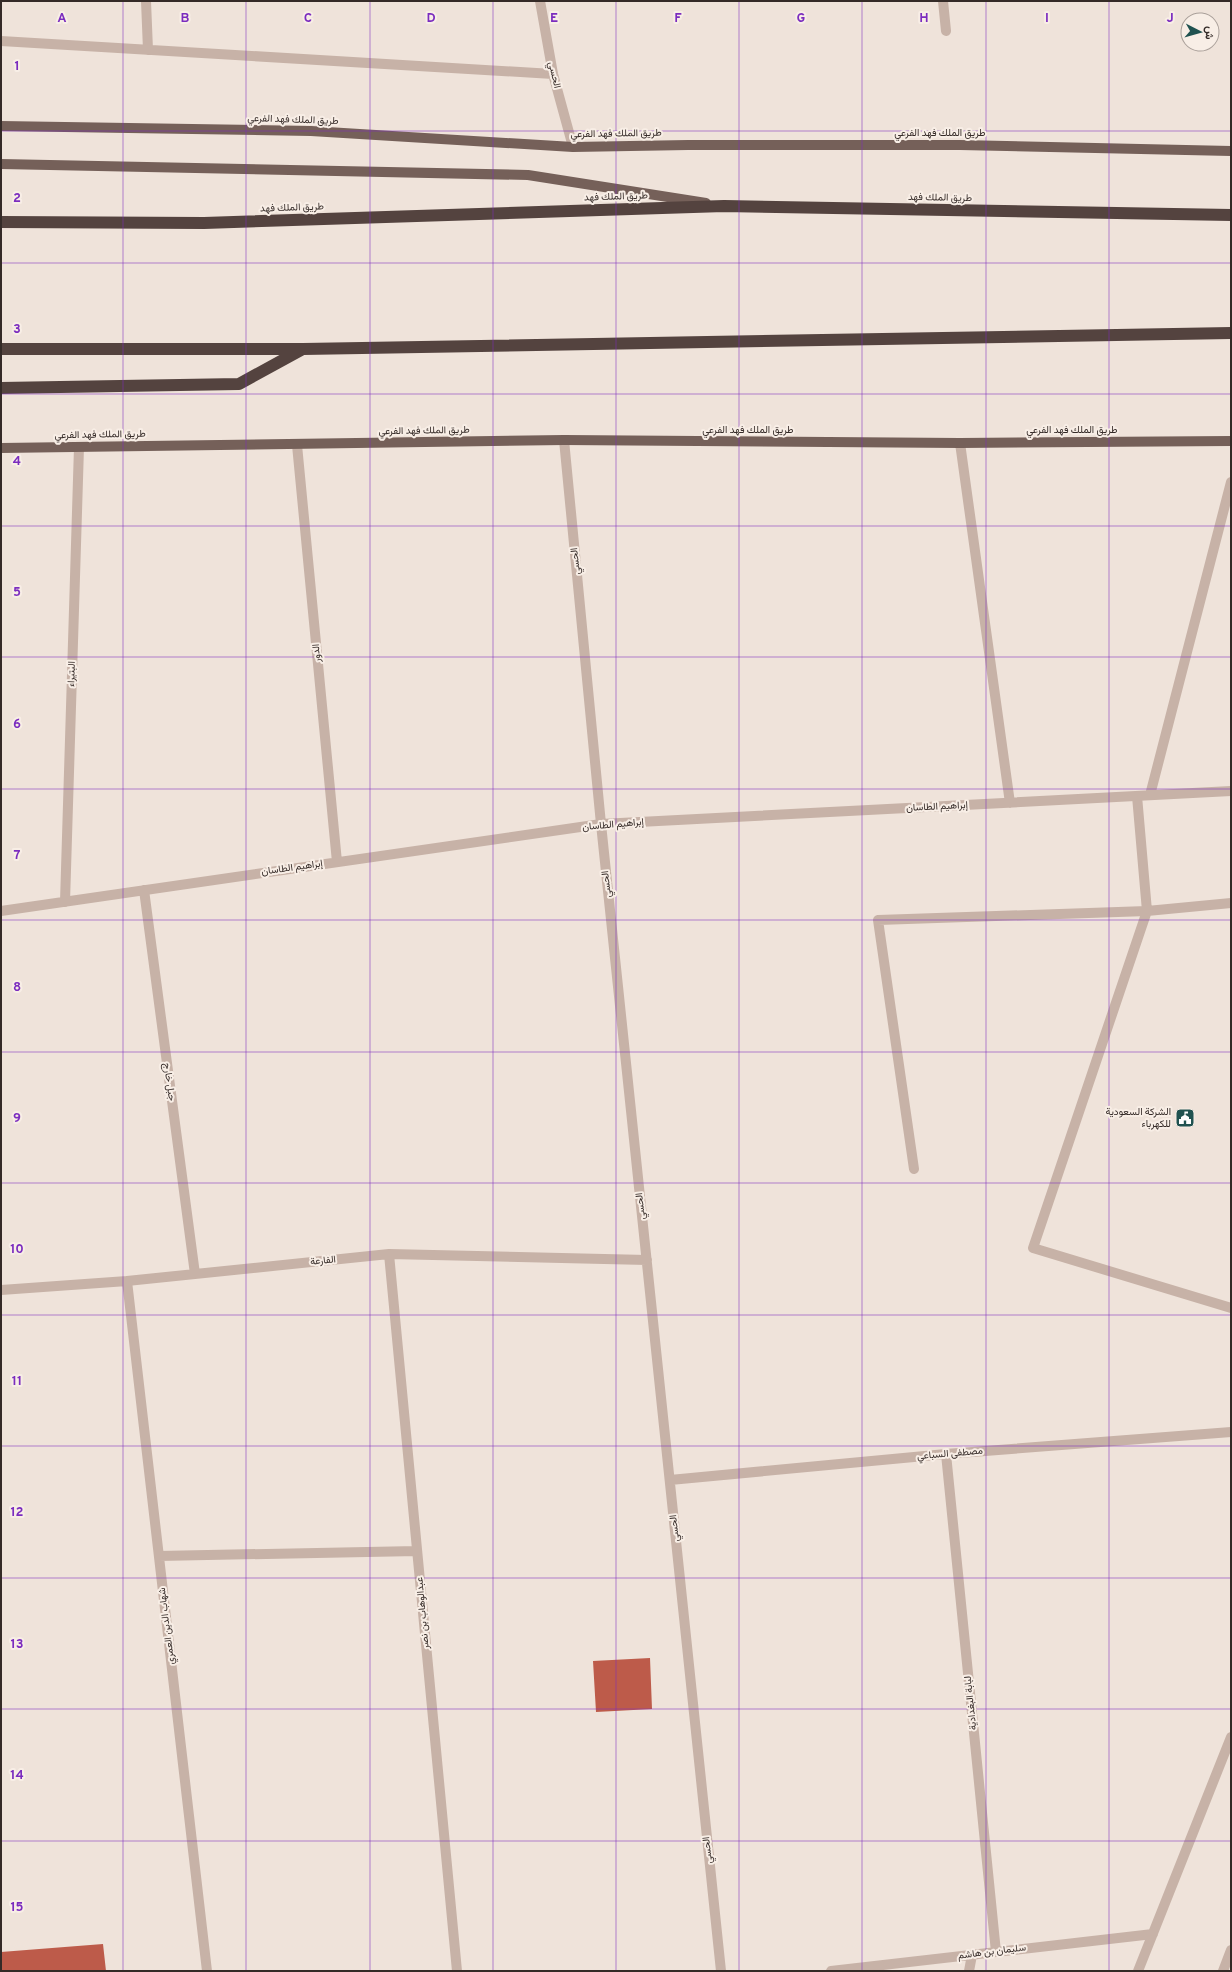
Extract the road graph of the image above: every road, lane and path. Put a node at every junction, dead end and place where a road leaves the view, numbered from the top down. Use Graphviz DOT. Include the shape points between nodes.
graph roads {
  1 [pos="146,1"];
  2 [pos="540,1"];
  3 [pos="943,1"];
  4 [pos="946,31"];
  5 [pos="1,41"];
  6 [pos="148,50"];
  7 [pos="553,74"];
  8 [pos="1,126"];
  9 [pos="574,147"];
  10 [pos="1231,151"];
  11 [pos="1,164"];
  12 [pos="724,206"];
  13 [pos="1231,215"];
  14 [pos="1,222"];
  15 [pos="1231,333"];
  16 [pos="1,349"];
  17 [pos="303,349"];
  18 [pos="1,388"];
  19 [pos="564,440"];
  20 [pos="1231,441"];
  21 [pos="960,443"];
  22 [pos="297,445"];
  23 [pos="79,447"];
  24 [pos="1,448"];
  25 [pos="1231,482"];
  26 [pos="1231,791"];
  27 [pos="1150,795"];
  28 [pos="1137,796"];
  29 [pos="1010,803"];
  30 [pos="601,824"];
  31 [pos="337,862"];
  32 [pos="144,890"];
  33 [pos="65,902"];
  34 [pos="1231,903"];
  35 [pos="1,911"];
  36 [pos="1147,911"];
  37 [pos="914,1169"];
  38 [pos="389,1254"];
  39 [pos="647,1260"];
  40 [pos="195,1274"];
  41 [pos="127,1281"];
  42 [pos="1,1290"];
  43 [pos="1231,1308"];
  44 [pos="1231,1432"];
  45 [pos="946,1454"];
  46 [pos="670,1480"];
  47 [pos="417,1551"];
  48 [pos="159,1556"];
  49 [pos="1231,1737"];
  50 [pos="1153,1934"];
  51 [pos="1231,1950"];
  52 [pos="996,1952"];
  53 [pos="972,1955"];
  54 [pos="207,1971"];
  55 [pos="457,1971"];
  56 [pos="721,1971"];
  57 [pos="831,1971"];
  58 [pos="969,1971"];
  59 [pos="1138,1971"];
  60 [pos="1223,1971"];
  1 -- 6 [label="street"];
  2 -- 7 [label="street, الحسي"];
  3 -- 4 [label="street"];
  5 -- 6 [label="street"];
  6 -- 7 [label="street"];
  7 -- 9 [label="street, الحسي"];
  8 -- 9 [label="main road, طريق الملك فهد الفرعي" via="311,131"];
  9 -- 10 [label="main road, طريق الملك فهد الفرعي" via="960,145"];
  11 -- 12 [label="main road" via="528,175"];
  12 -- 13 [label="highway, طريق الملك فهد"];
  12 -- 14 [label="highway, طريق الملك فهد" via="204,223"];
  15 -- 17 [label="highway"];
  16 -- 17 [label="highway"];
  17 -- 18 [label="highway" via="239,384"];
  19 -- 21 [label="main road, طريق الملك فهد الفرعي"];
  19 -- 22 [label="main road, طريق الملك فهد الفرعي"];
  19 -- 30 [label="street, الحسي"];
  20 -- 21 [label="main road, طريق الملك فهد الفرعي"];
  21 -- 29 [label="street"];
  22 -- 23 [label="main road, طريق الملك فهد الفرعي"];
  22 -- 31 [label="street, الدور"];
  23 -- 24 [label="main road, طريق الملك فهد الفرعي"];
  23 -- 33 [label="street, البتيراء"];
  25 -- 27 [label="street"];
  26 -- 27 [label="street, إبراهيم الطاسان"];
  27 -- 28 [label="street, إبراهيم الطاسان"];
  28 -- 29 [label="street, إبراهيم الطاسان"];
  28 -- 36 [label="street"];
  29 -- 30 [label="street, إبراهيم الطاسان"];
  30 -- 31 [label="street, إبراهيم الطاسان"];
  30 -- 39 [label="street, الحسي"];
  31 -- 32 [label="street, إبراهيم الطاسان"];
  32 -- 33 [label="street, إبراهيم الطاسان"];
  32 -- 40 [label="street, جبل خارج"];
  33 -- 35 [label="street, إبراهيم الطاسان"];
  34 -- 36 [label="street"];
  36 -- 37 [label="street" via="878,920"];
  36 -- 43 [label="street" via="1033,1248"];
  38 -- 39 [label="street, الفارعة"];
  38 -- 40 [label="street, الفارعة"];
  38 -- 47 [label="street, عبدالوهاب بن نصر"];
  39 -- 46 [label="street, الحسي"];
  40 -- 41 [label="street, الفارعة"];
  41 -- 42 [label="street, الفارعة"];
  41 -- 48 [label="street, شهاب الدين العمري"];
  44 -- 45 [label="street, مصطفى السباعي"];
  45 -- 46 [label="street, مصطفى السباعي"];
  45 -- 52 [label="street, لبابة البغدادية"];
  46 -- 56 [label="street, الحسي"];
  47 -- 48 [label="street"];
  47 -- 55 [label="street, عبدالوهاب بن نصر"];
  48 -- 54 [label="street, شهاب الدين العمري"];
  49 -- 50 [label="street"];
  50 -- 52 [label="street, سليمان بن هاشم"];
  50 -- 59 [label="street"];
  51 -- 60 [label="street"];
  52 -- 53 [label="street, سليمان بن هاشم"];
  53 -- 57 [label="street, سليمان بن هاشم"];
  53 -- 58 [label="street"];
}
